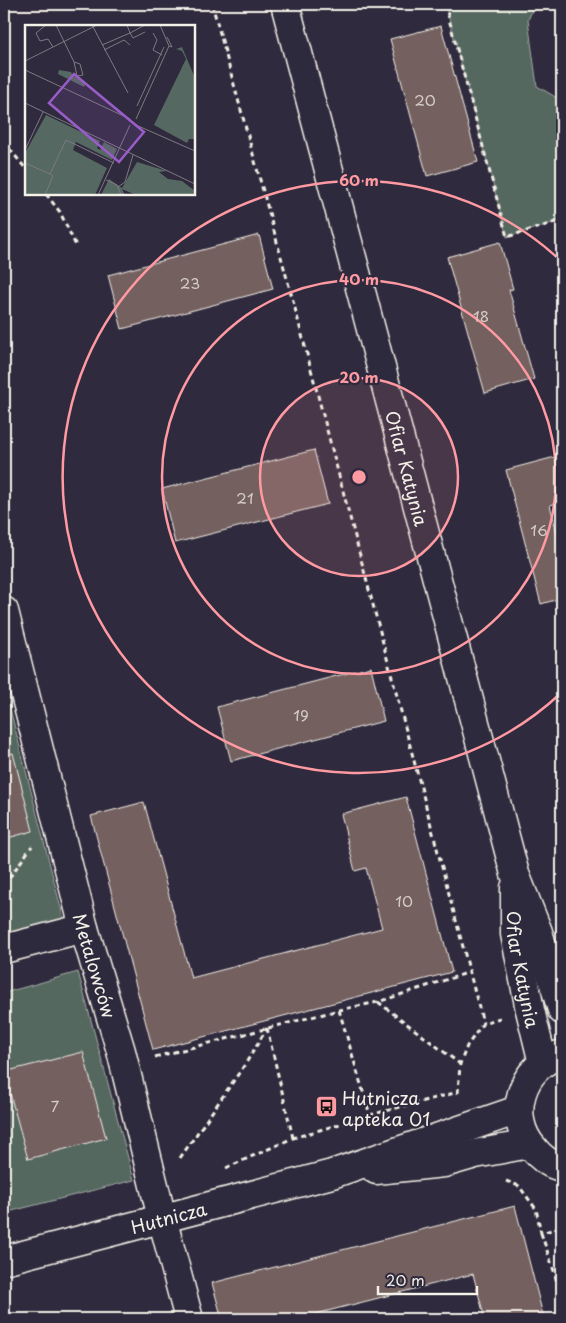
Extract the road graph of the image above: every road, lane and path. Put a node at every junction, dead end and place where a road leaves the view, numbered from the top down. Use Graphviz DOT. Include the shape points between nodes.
graph roads {
  1 [pos="212,4"];
  2 [pos="285,4"];
  3 [pos="445,4"];
  4 [pos="4,142"];
  5 [pos="25,168"];
  6 [pos="47,195"];
  7 [pos="562,220"];
  8 [pos="77,248"];
  9 [pos="4,611"];
  10 [pos="33,844"];
  11 [pos="515,874"];
  12 [pos="4,885"];
  13 [pos="84,928"];
  14 [pos="4,949"];
  15 [pos="470,972"];
  16 [pos="378,1002"];
  17 [pos="339,1010"];
  18 [pos="562,1010"];
  19 [pos="483,1023"];
  20 [pos="267,1028"];
  21 [pos="553,1058"];
  22 [pos="147,1059"];
  23 [pos="460,1064"];
  24 [pos="458,1092"];
  25 [pos="518,1110"];
  26 [pos="370,1115"];
  27 [pos="293,1138"];
  28 [pos="529,1144"];
  29 [pos="176,1163"];
  30 [pos="562,1168"];
  31 [pos="223,1169"];
  32 [pos="332,1174"];
  33 [pos="500,1182"];
  34 [pos="162,1218"];
  35 [pos="562,1227"];
  36 [pos="540,1233"];
  37 [pos="4,1260"];
  38 [pos="562,1306"];
  39 [pos="189,1319"];
  1 -- 15 [label="path"];
  2 -- 11 [label="street, Ofiar Katynia"];
  3 -- 7 [label="path" via="507,237"];
  4 -- 5 [label="path"];
  6 -- 8 [label="path" via="60,212"];
  9 -- 13 [label="street, Metalowców"];
  10 -- 12 [label="path"];
  11 -- 18 [label="street, Ofiar Katynia" via="538,932"];
  11 -- 21 [label="street, Ofiar Katynia" via="515,934 530,1010"];
  13 -- 14 [label="street"];
  13 -- 34 [label="street, Metalowców" via="121,1051"];
  15 -- 16 [label="path"];
  15 -- 19 [label="path"];
  16 -- 17 [label="path"];
  16 -- 23 [label="path"];
  17 -- 20 [label="path"];
  17 -- 26 [label="path"];
  20 -- 22 [label="path"];
  20 -- 27 [label="path"];
  20 -- 29 [label="path"];
  21 -- 25 [label="street" via="530,1075"];
  24 -- 26 [label="path"];
  25 -- 28 [label="street" via="521,1128"];
  25 -- 32 [label="street, Hutnicza"];
  26 -- 27 [label="path"];
  27 -- 31 [label="path"];
  28 -- 30 [label="street" via="541,1158"];
  28 -- 32 [label="street, Hutnicza" via="444,1163"];
  32 -- 34 [label="street, Hutnicza"];
  33 -- 36 [label="path" via="508,1181 519,1186 528,1196 536,1209"];
  34 -- 37 [label="street, Hutnicza"];
  34 -- 39 [label="street, Metalowców"];
  35 -- 36 [label="path"];
  36 -- 38 [label="path" via="555,1274"];
}
